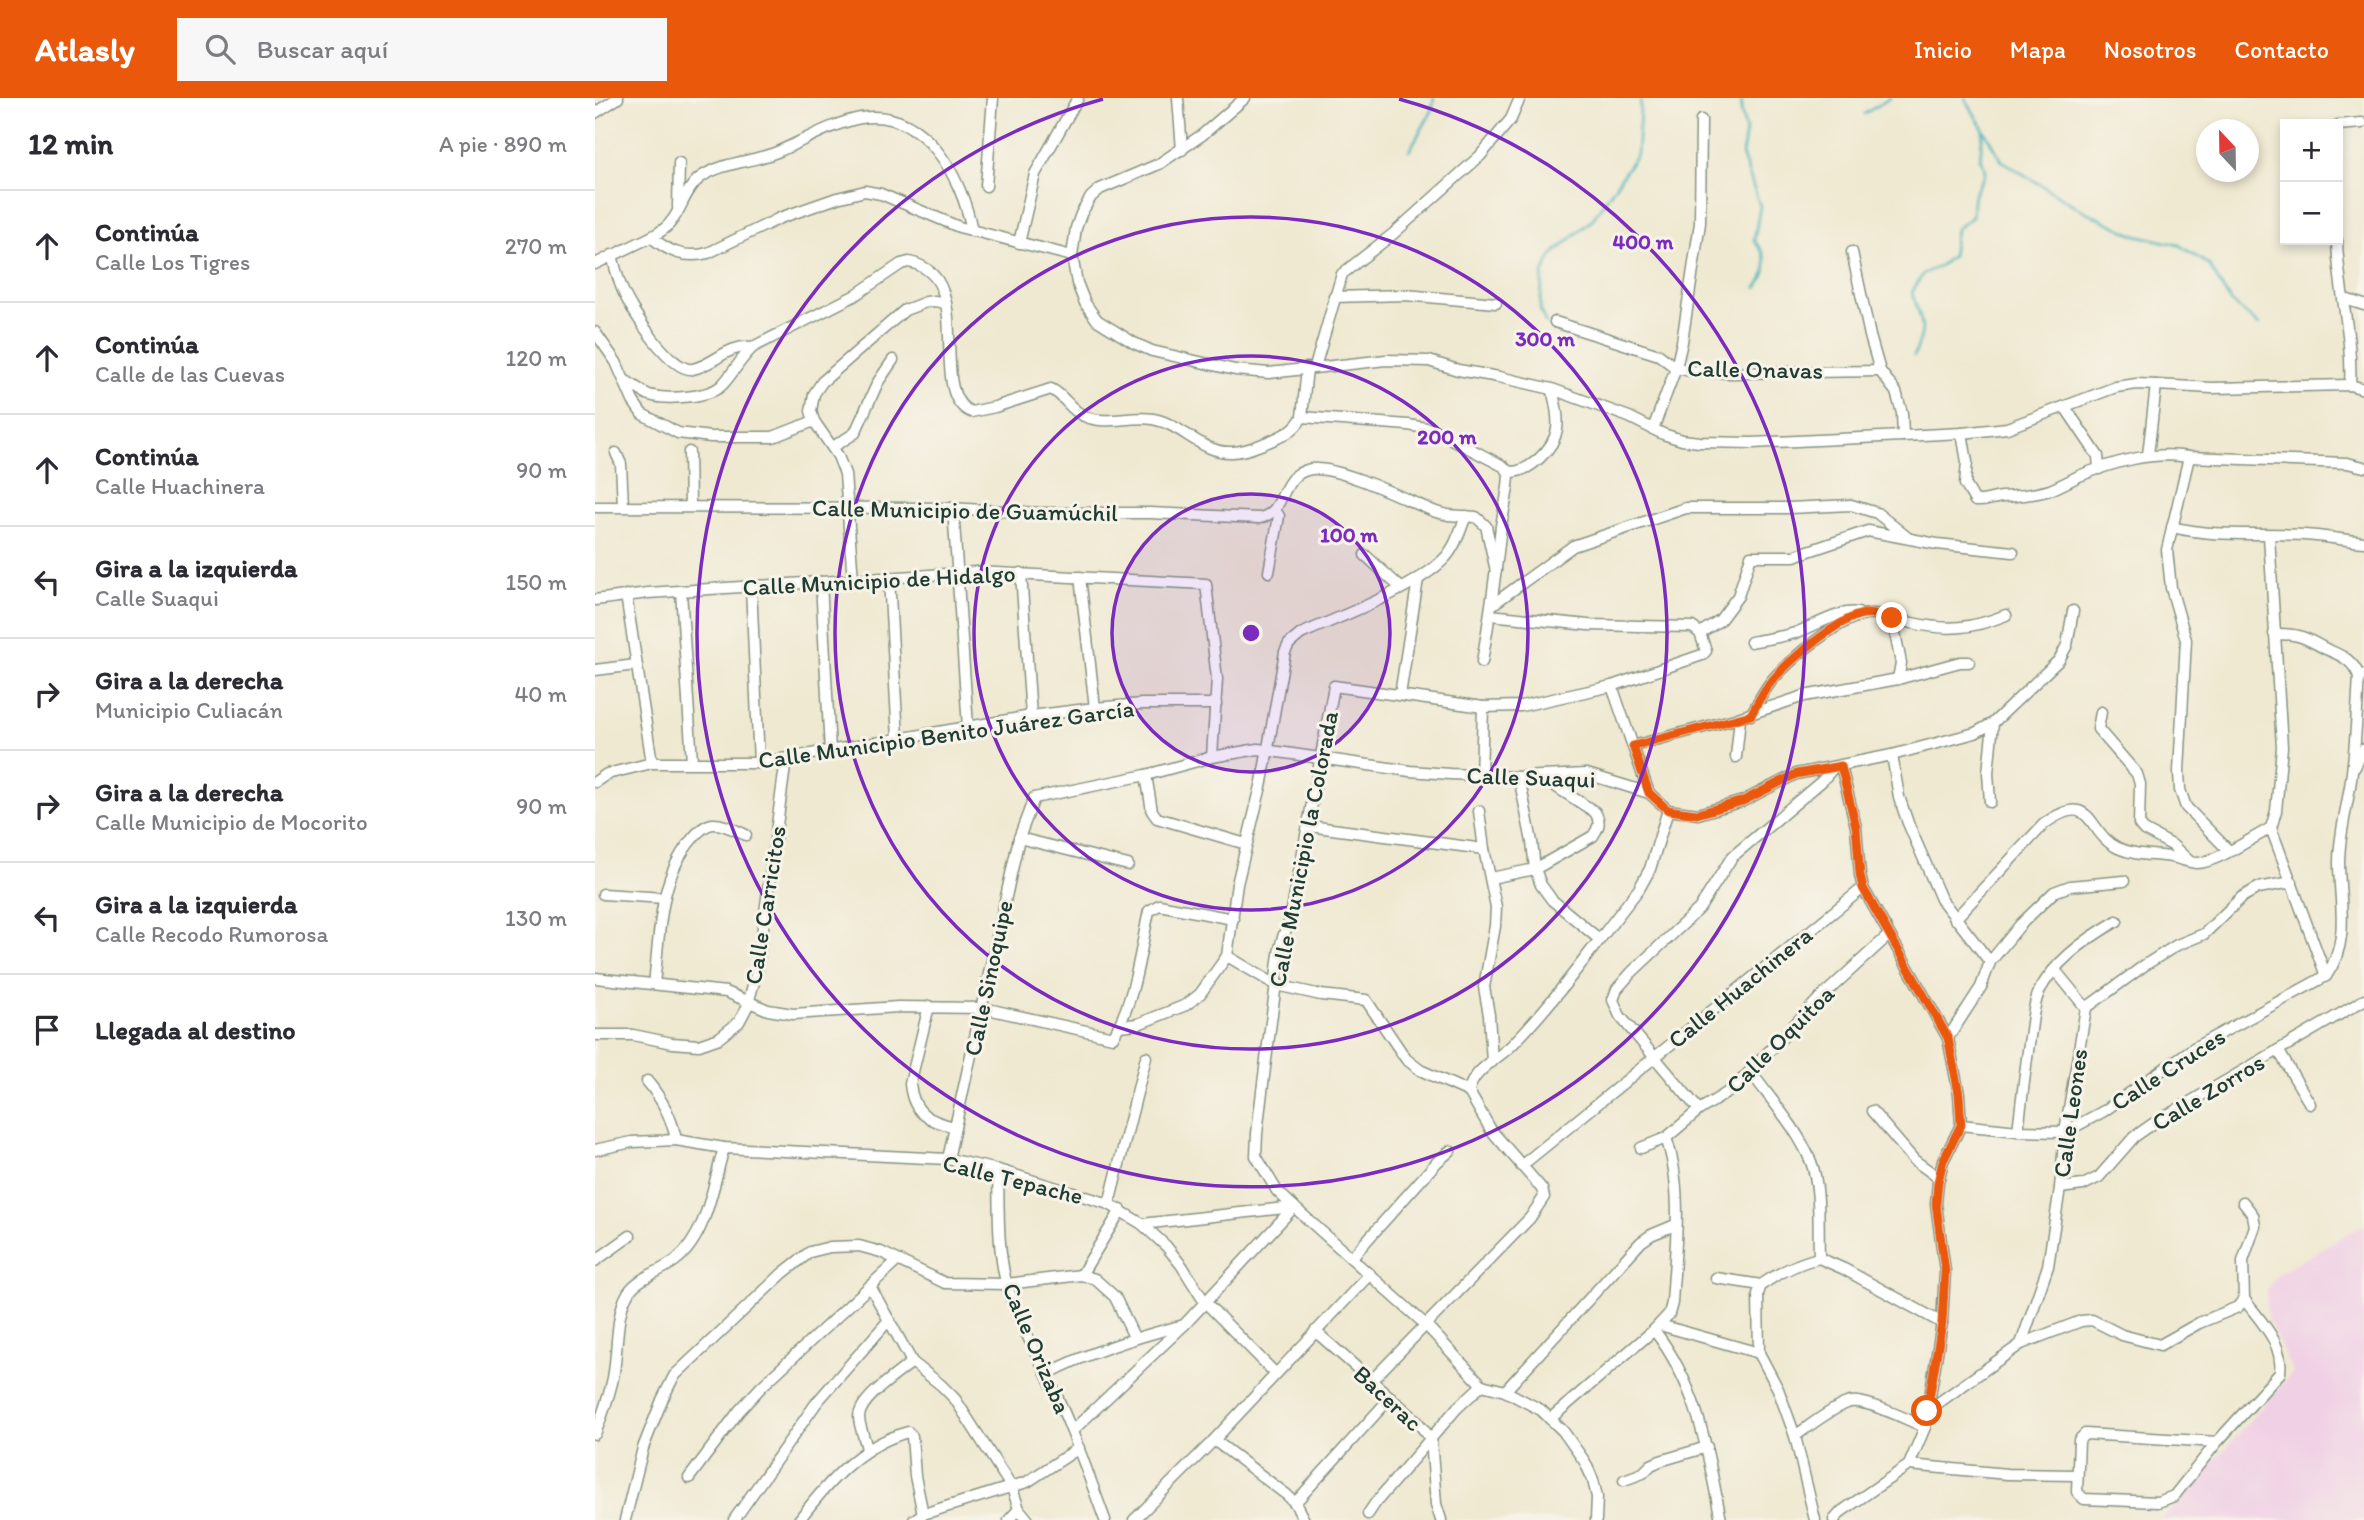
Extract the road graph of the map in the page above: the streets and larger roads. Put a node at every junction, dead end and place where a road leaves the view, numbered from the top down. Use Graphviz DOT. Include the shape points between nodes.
graph roads {
  1 [pos="618,98"];
  2 [pos="993,98"];
  3 [pos="1078,98"];
  4 [pos="1178,98"];
  5 [pos="1245,98"];
  6 [pos="1520,98"];
  7 [pos="595,113"];
  8 [pos="1701,120"];
  9 [pos="2362,123"];
  10 [pos="2343,125"];
  11 [pos="1182,150"];
  12 [pos="679,163"];
  13 [pos="986,186"];
  14 [pos="678,208"];
  15 [pos="972,231"];
  16 [pos="651,237"];
  17 [pos="1019,243"];
  18 [pos="2337,245"];
  19 [pos="1852,252"];
  20 [pos="612,255"];
  21 [pos="1072,256"];
  22 [pos="595,264"];
  23 [pos="1334,297"];
  24 [pos="2345,299"];
  25 [pos="945,303"];
  26 [pos="1496,303"];
  27 [pos="2364,305"];
  28 [pos="1555,322"];
  29 [pos="595,332"];
  30 [pos="753,346"];
  31 [pos="894,360"];
  32 [pos="1311,367"];
  33 [pos="1677,368"];
  34 [pos="1880,371"];
  35 [pos="626,381"];
  36 [pos="2156,385"];
  37 [pos="2350,386"];
  38 [pos="1552,389"];
  39 [pos="2364,389"];
  40 [pos="2065,407"];
  41 [pos="1302,417"];
  42 [pos="814,421"];
  43 [pos="1653,429"];
  44 [pos="1962,433"];
  45 [pos="1903,436"];
  46 [pos="833,447"];
  47 [pos="689,452"];
  48 [pos="615,453"];
  49 [pos="2148,455"];
  50 [pos="2189,457"];
  51 [pos="2364,467"];
  52 [pos="1506,469"];
  53 [pos="2099,469"];
  54 [pos="622,506"];
  55 [pos="690,506"];
  56 [pos="595,508"];
  57 [pos="848,508"];
  58 [pos="953,508"];
  59 [pos="1275,510"];
  60 [pos="1466,516"];
  61 [pos="2172,527"];
  62 [pos="2269,536"];
  63 [pos="1909,538"];
  64 [pos="2364,542"];
  65 [pos="2013,552"];
  66 [pos="1365,555"];
  67 [pos="1496,571"];
  68 [pos="1269,572"];
  69 [pos="957,573"];
  70 [pos="1021,573"];
  71 [pos="889,577"];
  72 [pos="1080,577"];
  73 [pos="1418,579"];
  74 [pos="853,580"];
  75 [pos="821,582"];
  76 [pos="751,586"];
  77 [pos="1401,588"];
  78 [pos="681,591"];
  79 [pos="625,595"];
  80 [pos="595,600"];
  81 [pos="1491,610"];
  82 [pos="2073,611"];
  83 [pos="1861,614"];
  84 [pos="2006,615"];
  85 [pos="1892,618"];
  86 [pos="1700,633"];
  87 [pos="2274,634"];
  88 [pos="1751,642"];
  89 [pos="1482,662"];
  90 [pos="1969,662"];
  91 [pos="636,665"];
  92 [pos="595,670"];
  93 [pos="2362,675"];
  94 [pos="1898,679"];
  95 [pos="1612,686"];
  96 [pos="1400,695"];
  97 [pos="1216,704"];
  98 [pos="1483,707"];
  99 [pos="1095,708"];
  100 [pos="2101,712"];
  101 [pos="1031,716"];
  102 [pos="1745,716"];
  103 [pos="1993,723"];
  104 [pos="968,727"];
  105 [pos="898,738"];
  106 [pos="1633,746"];
  107 [pos="1268,749"];
  108 [pos="2364,749"];
  109 [pos="830,751"];
  110 [pos="1892,755"];
  111 [pos="1212,757"];
  112 [pos="1736,757"];
  113 [pos="1320,758"];
  114 [pos="786,759"];
  115 [pos="692,762"];
  116 [pos="652,763"];
  117 [pos="759,763"];
  118 [pos="1837,767"];
  119 [pos="2353,772"];
  120 [pos="1146,775"];
  121 [pos="1481,776"];
  122 [pos="1519,777"];
  123 [pos="1541,777"];
  124 [pos="595,782"];
  125 [pos="1649,793"];
  126 [pos="1034,799"];
  127 [pos="1990,802"];
  128 [pos="1668,810"];
  129 [pos="1479,811"];
  130 [pos="1309,825"];
  131 [pos="2271,828"];
  132 [pos="746,835"];
  133 [pos="1019,838"];
  134 [pos="1246,844"];
  135 [pos="1484,849"];
  136 [pos="2229,851"];
  137 [pos="2189,860"];
  138 [pos="1128,865"];
  139 [pos="1535,869"];
  140 [pos="1491,878"];
  141 [pos="2124,881"];
  142 [pos="2292,882"];
  143 [pos="1863,888"];
  144 [pos="603,894"];
  145 [pos="664,898"];
  146 [pos="1233,919"];
  147 [pos="1955,919"];
  148 [pos="2117,921"];
  149 [pos="1889,935"];
  150 [pos="1598,939"];
  151 [pos="1227,956"];
  152 [pos="1990,962"];
  153 [pos="2055,971"];
  154 [pos="2326,976"];
  155 [pos="595,978"];
  156 [pos="654,984"];
  157 [pos="1276,985"];
  158 [pos="2364,1000"];
  159 [pos="748,1002"];
  160 [pos="929,1006"];
  161 [pos="982,1008"];
  162 [pos="2086,1008"];
  163 [pos="1119,1026"];
  164 [pos="595,1035"];
  165 [pos="1948,1038"];
  166 [pos="2278,1051"];
  167 [pos="1146,1057"];
  168 [pos="1653,1058"];
  169 [pos="1492,1062"];
  170 [pos="1751,1072"];
  171 [pos="647,1081"];
  172 [pos="1469,1092"];
  173 [pos="2310,1104"];
  174 [pos="1699,1110"];
  175 [pos="1872,1111"];
  176 [pos="1961,1125"];
  177 [pos="955,1127"];
  178 [pos="2018,1131"];
  179 [pos="2065,1132"];
  180 [pos="1666,1138"];
  181 [pos="676,1140"];
  182 [pos="724,1148"];
  183 [pos="1641,1148"];
  184 [pos="595,1150"];
  185 [pos="1450,1151"];
  186 [pos="948,1159"];
  187 [pos="1521,1166"];
  188 [pos="998,1170"];
  189 [pos="1939,1178"];
  190 [pos="2060,1188"];
  191 [pos="2243,1202"];
  192 [pos="1109,1204"];
  193 [pos="1294,1207"];
  194 [pos="1121,1210"];
  195 [pos="1142,1223"];
  196 [pos="1675,1225"];
  197 [pos="630,1236"];
  198 [pos="1352,1257"];
  199 [pos="1819,1258"];
  200 [pos="898,1261"];
  201 [pos="595,1262"];
  202 [pos="1370,1274"];
  203 [pos="1081,1275"];
  204 [pos="1716,1278"];
  205 [pos="1007,1284"];
  206 [pos="1761,1284"];
  207 [pos="870,1286"];
  208 [pos="2244,1299"];
  209 [pos="1204,1301"];
  210 [pos="889,1320"];
  211 [pos="1942,1323"];
  212 [pos="1185,1324"];
  213 [pos="1427,1326"];
  214 [pos="1657,1327"];
  215 [pos="1315,1331"];
  216 [pos="1134,1337"];
  217 [pos="2021,1344"];
  218 [pos="1759,1353"];
  219 [pos="912,1362"];
  220 [pos="1275,1373"];
  221 [pos="1047,1374"];
  222 [pos="1372,1380"];
  223 [pos="1482,1385"];
  224 [pos="1505,1391"];
  225 [pos="1391,1397"];
  226 [pos="1927,1411"];
  227 [pos="1550,1419"];
  228 [pos="1925,1427"];
  229 [pos="1072,1431"];
  230 [pos="595,1434"];
  231 [pos="1795,1436"];
  232 [pos="1431,1439"];
  233 [pos="1214,1440"];
  234 [pos="2217,1442"];
  235 [pos="1707,1447"];
  236 [pos="867,1448"];
  237 [pos="1079,1448"];
  238 [pos="1909,1465"];
  239 [pos="2076,1475"];
  240 [pos="689,1478"];
  241 [pos="1624,1480"];
  242 [pos="1012,1488"];
  243 [pos="1295,1503"];
  244 [pos="1019,1509"];
  245 [pos="923,1514"];
  246 [pos="1368,1514"];
  247 [pos="625,1520"];
  248 [pos="734,1520"];
  249 [pos="799,1520"];
  250 [pos="914,1520"];
  251 [pos="1009,1520"];
  252 [pos="1028,1520"];
  253 [pos="1105,1520"];
  254 [pos="1134,1520"];
  255 [pos="1304,1520"];
  256 [pos="1441,1520"];
  257 [pos="1597,1520"];
  258 [pos="1721,1520"];
  259 [pos="1815,1520"];
  260 [pos="1834,1520"];
  1 -- 7 [label="street"];
  2 -- 13 [label="street"];
  3 -- 17 [label="street" via="1039,164"];
  4 -- 11 [label="street"];
  5 -- 11 [label="street"];
  6 -- 23 [label="street" via="1511,119 1480,156 1393,234 1346,269"];
  8 -- 33 [label="street" via="1699,230"];
  9 -- 10 [label="street"];
  11 -- 21 [label="street" via="1091,197 1076,228"];
  12 -- 14 [label="street"];
  14 -- 15 [label="street" via="689,189 709,173 771,154 853,120 882,117 921,132 937,150 963,196"];
  14 -- 16 [label="street" via="666,228"];
  15 -- 16 [label="street" via="865,191 780,218 696,256 672,252"];
  15 -- 17 [label="street"];
  16 -- 20 [label="street"];
  17 -- 21 [label="street"];
  18 -- 24 [label="street"];
  19 -- 34 [label="street"];
  20 -- 22 [label="street"];
  20 -- 30 [label="street" via="633,313 678,366 696,368 736,347"];
  21 -- 32 [label="street" via="1077,283 1091,314 1134,343 1244,371"];
  23 -- 26 [label="street" via="1405,295"];
  23 -- 32 [label="street"];
  24 -- 27 [label="street"];
  24 -- 37 [label="street" via="2352,358"];
  25 -- 30 [label="street" via="932,273 907,262 854,296"];
  25 -- 41 [label="street" via="955,395 971,412 1051,389 1083,416 1162,421 1210,448 1230,452 1287,434"];
  25 -- 42 [label="street" via="926,302 905,310 823,382 811,403"];
  28 -- 33 [label="street, Calle Onavas" via="1659,355"];
  29 -- 35 [label="street"];
  30 -- 35 [label="street" via="722,385 707,394 653,396"];
  31 -- 46 [label="street" via="878,382 855,433"];
  32 -- 38 [label="street" via="1418,359"];
  32 -- 41 [label="street"];
  33 -- 34 [label="street, Calle Onavas" via="1730,373"];
  33 -- 43 [label="street"];
  34 -- 45 [label="street" via="1896,392"];
  35 -- 42 [label="street" via="642,414 686,435 773,437"];
  36 -- 37 [label="street"];
  36 -- 40 [label="street" via="2116,387"];
  36 -- 49 [label="street"];
  37 -- 39 [label="street"];
  38 -- 43 [label="street"];
  38 -- 52 [label="street" via="1557,430 1551,444 1525,468 1516,472"];
  40 -- 44 [label="street" via="2007,428"];
  40 -- 53 [label="street" via="2098,456"];
  41 -- 52 [label="street" via="1432,429"];
  42 -- 46 [label="street"];
  43 -- 45 [label="street" via="1700,442"];
  44 -- 45 [label="street"];
  44 -- 53 [label="street" via="1965,484 1975,501 2032,495"];
  46 -- 57 [label="street" via="845,474"];
  47 -- 55 [label="street"];
  48 -- 54 [label="street" via="621,464"];
  49 -- 50 [label="street"];
  49 -- 53 [label="street"];
  50 -- 51 [label="street"];
  50 -- 61 [label="street"];
  52 -- 67 [label="street" via="1509,485"];
  54 -- 55 [label="street, Calle Municipio de Guamúchil"];
  54 -- 56 [label="street, Calle Municipio de Guamúchil"];
  55 -- 57 [label="street, Calle Municipio de Guamúchil"];
  57 -- 58 [label="street, Calle Municipio de Guamúchil"];
  57 -- 74 [label="street"];
  58 -- 59 [label="street, Calle Municipio de Guamúchil" via="1259,518"];
  58 -- 69 [label="street"];
  59 -- 60 [label="street" via="1291,480 1311,469 1340,473 1436,512"];
  59 -- 68 [label="street" via="1279,516"];
  60 -- 67 [label="street" via="1476,517 1486,526"];
  60 -- 73 [label="street" via="1451,550"];
  61 -- 62 [label="street"];
  61 -- 136 [label="street" via="2167,550 2171,588 2186,640 2180,790 2186,807"];
  62 -- 64 [label="street"];
  62 -- 87 [label="street"];
  63 -- 65 [label="street"];
  63 -- 81 [label="street" via="1877,513 1851,505 1686,508 1573,546"];
  63 -- 86 [label="street" via="1863,531 1794,556 1751,556 1738,596 1720,620"];
  66 -- 77 [label="street"];
  67 -- 81 [label="street"];
  69 -- 70 [label="street, Calle Municipio de Hidalgo"];
  69 -- 71 [label="street, Calle Municipio de Hidalgo"];
  69 -- 104 [label="street"];
  70 -- 72 [label="street, Calle Municipio de Hidalgo"];
  70 -- 101 [label="street"];
  71 -- 74 [label="street, Calle Municipio de Hidalgo"];
  71 -- 105 [label="street"];
  72 -- 97 [label="street, Calle Municipio de Hidalgo" via="1206,584"];
  72 -- 99 [label="street"];
  73 -- 77 [label="street"];
  73 -- 96 [label="street"];
  74 -- 75 [label="street, Calle Municipio de Hidalgo"];
  75 -- 76 [label="street, Calle Municipio de Hidalgo"];
  75 -- 109 [label="street"];
  76 -- 78 [label="street, Calle Municipio de Hidalgo"];
  76 -- 117 [label="street"];
  77 -- 107 [label="street" via="1301,634 1289,644"];
  78 -- 79 [label="street, Calle Municipio de Hidalgo"];
  78 -- 115 [label="street"];
  79 -- 80 [label="street, Calle Municipio de Hidalgo"];
  79 -- 91 [label="street"];
  81 -- 86 [label="street" via="1588,625 1692,627"];
  81 -- 89 [label="street"];
  82 -- 103 [label="street" via="2067,645 2059,660"];
  83 -- 85 [label="street"];
  83 -- 88 [label="street" via="1843,613 1793,633"];
  83 -- 102 [label="street" via="1835,627 1784,668"];
  84 -- 85 [label="street" via="1967,628 1938,628"];
  85 -- 94 [label="street" via="1901,663"];
  86 -- 95 [label="street" via="1706,651 1702,655"];
  87 -- 93 [label="street" via="2307,638 2346,657"];
  87 -- 131 [label="street" via="2281,747"];
  90 -- 94 [label="street"];
  91 -- 92 [label="street"];
  91 -- 116 [label="street"];
  93 -- 119 [label="street"];
  94 -- 102 [label="street" via="1804,696"];
  95 -- 98 [label="street" via="1536,704"];
  95 -- 106 [label="street"];
  96 -- 98 [label="street"];
  96 -- 113 [label="street, Calle Municipio la Colorada" via="1334,686"];
  97 -- 99 [label="street, Calle Municipio Benito Juárez García"];
  97 -- 111 [label="street"];
  98 -- 121 [label="street"];
  99 -- 101 [label="street, Calle Municipio Benito Juárez García"];
  100 -- 137 [label="street" via="2098,729 2102,737 2130,765 2140,784 2139,824"];
  101 -- 104 [label="street, Calle Municipio Benito Juárez García"];
  102 -- 106 [label="street"];
  102 -- 112 [label="street"];
  103 -- 110 [label="street" via="1961,738"];
  103 -- 127 [label="street"];
  104 -- 105 [label="street, Calle Municipio Benito Juárez García"];
  105 -- 109 [label="street, Calle Municipio Benito Juárez García"];
  106 -- 125 [label="street"];
  107 -- 111 [label="street, Calle Suaqui"];
  107 -- 113 [label="street, Calle Suaqui"];
  107 -- 134 [label="street"];
  108 -- 119 [label="street"];
  109 -- 114 [label="street, Calle Municipio Benito Juárez García"];
  110 -- 118 [label="street"];
  110 -- 147 [label="street" via="1907,823 1941,899"];
  111 -- 120 [label="street, Calle Suaqui"];
  113 -- 121 [label="street, Calle Suaqui"];
  113 -- 130 [label="street, Calle Municipio la Colorada"];
  114 -- 117 [label="street, Calle Municipio Benito Juárez García"];
  114 -- 159 [label="street, Calle Carricitos" via="768,905"];
  115 -- 116 [label="street, Calle Municipio Benito Juárez García"];
  115 -- 117 [label="street, Calle Municipio Benito Juárez García"];
  116 -- 124 [label="street, Calle Municipio Benito Juárez García" via="607,774"];
  118 -- 128 [label="street" via="1796,774 1743,801 1697,814"];
  118 -- 143 [label="street" via="1856,827"];
  118 -- 168 [label="street" via="1732,857 1699,909 1617,989 1612,1000 1619,1016"];
  119 -- 154 [label="street" via="2339,862 2342,935"];
  120 -- 126 [label="street, Calle Suaqui"];
  120 -- 134 [label="street" via="1157,818"];
  121 -- 122 [label="street, Calle Suaqui"];
  122 -- 123 [label="street, Calle Suaqui"];
  122 -- 139 [label="street"];
  123 -- 125 [label="street, Calle Suaqui" via="1587,774"];
  123 -- 139 [label="street" via="1595,812 1599,827 1593,836"];
  125 -- 128 [label="street, Calle Suaqui"];
  126 -- 133 [label="street, Calle Sinoquipe"];
  128 -- 150 [label="street" via="1645,879"];
  129 -- 135 [label="street"];
  130 -- 135 [label="street"];
  130 -- 157 [label="street, Calle Municipio la Colorada" via="1290,921 1278,952"];
  131 -- 136 [label="street"];
  131 -- 142 [label="street"];
  132 -- 145 [label="street" via="715,823 703,828 677,859"];
  133 -- 138 [label="street"];
  133 -- 161 [label="street, Calle Sinoquipe"];
  134 -- 146 [label="street"];
  135 -- 140 [label="street"];
  136 -- 137 [label="street" via="2204,862"];
  137 -- 147 [label="street" via="2128,852 2106,840 2087,816 2069,811 2044,824"];
  139 -- 140 [label="street"];
  139 -- 150 [label="street" via="1552,900"];
  140 -- 169 [label="street" via="1495,926 1484,987"];
  141 -- 152 [label="street" via="2054,892"];
  142 -- 154 [label="street"];
  142 -- 162 [label="street" via="2258,888 2242,897 2204,933 2145,965"];
  143 -- 149 [label="street"];
  143 -- 168 [label="street, Calle Huachinera"];
  144 -- 145 [label="street"];
  145 -- 156 [label="street"];
  146 -- 151 [label="street"];
  146 -- 163 [label="street" via="1159,905 1149,911"];
  147 -- 152 [label="street"];
  148 -- 153 [label="street" via="2094,934"];
  149 -- 165 [label="street"];
  149 -- 170 [label="street, Calle Oquitoa" via="1818,1000"];
  150 -- 169 [label="street" via="1532,1023"];
  151 -- 157 [label="street"];
  151 -- 163 [label="street" via="1200,994 1186,1004 1138,1024"];
  152 -- 165 [label="street"];
  153 -- 162 [label="street"];
  153 -- 178 [label="street" via="2041,989 2034,1010"];
  154 -- 179 [label="street, Calle Cruces" via="2192,1049 2104,1111"];
  155 -- 156 [label="street"];
  156 -- 159 [label="street" via="726,992"];
  157 -- 172 [label="street" via="1366,1000 1406,1059"];
  157 -- 193 [label="street, Calle Municipio la Colorada" via="1256,1156 1277,1191"];
  158 -- 166 [label="street, Calle Zorros"];
  159 -- 160 [label="street" via="793,1014"];
  159 -- 164 [label="street, Calle Carricitos" via="729,1031 699,1045 633,1035"];
  160 -- 161 [label="street"];
  160 -- 177 [label="street" via="911,1096 925,1116"];
  161 -- 163 [label="street" via="1113,1037"];
  161 -- 177 [label="street, Calle Sinoquipe"];
  162 -- 179 [label="street, Calle Leones"];
  165 -- 176 [label="street"];
  166 -- 173 [label="street"];
  166 -- 190 [label="street, Calle Zorros" via="2134,1137 2099,1177"];
  167 -- 192 [label="street"];
  168 -- 174 [label="street"];
  168 -- 187 [label="street, Calle Huachinera"];
  169 -- 172 [label="street" via="1476,1076"];
  170 -- 174 [label="street, Calle Oquitoa"];
  170 -- 199 [label="street" via="1811,1162 1817,1182"];
  171 -- 181 [label="street" via="673,1122"];
  172 -- 187 [label="street" via="1491,1130"];
  174 -- 180 [label="street, Calle Oquitoa"];
  175 -- 189 [label="street" via="1914,1160"];
  176 -- 178 [label="street, Calle Cruces"];
  176 -- 189 [label="street"];
  177 -- 186 [label="street, Calle Sinoquipe"];
  178 -- 179 [label="street, Calle Cruces"];
  179 -- 190 [label="street, Calle Leones"];
  180 -- 183 [label="street, Calle Oquitoa"];
  180 -- 196 [label="street" via="1677,1186"];
  181 -- 182 [label="street, Calle Tepache"];
  181 -- 184 [label="street, Calle Tepache"];
  182 -- 186 [label="street, Calle Tepache"];
  182 -- 230 [label="street" via="690,1248 627,1294 613,1379"];
  185 -- 198 [label="street"];
  186 -- 188 [label="street, Calle Tepache"];
  187 -- 213 [label="street" via="1544,1197 1530,1218"];
  188 -- 192 [label="street, Calle Tepache"];
  188 -- 205 [label="street, Calle Orizaba" via="999,1231"];
  189 -- 211 [label="street" via="1936,1204 1945,1271"];
  190 -- 217 [label="street, Calle Leones" via="2048,1266"];
  191 -- 208 [label="street" via="2255,1226 2243,1261"];
  192 -- 194 [label="street, Calle Tepache"];
  193 -- 195 [label="street"];
  193 -- 198 [label="street, Calle Municipio la Colorada"];
  193 -- 209 [label="street"];
  194 -- 195 [label="street, Calle Tepache"];
  194 -- 203 [label="street"];
  195 -- 209 [label="street, Calle Tepache" via="1182,1266"];
  196 -- 214 [label="street" via="1672,1303"];
  196 -- 224 [label="street" via="1641,1242"];
  197 -- 201 [label="street"];
  198 -- 202 [label="street, Calle Municipio la Colorada"];
  199 -- 206 [label="street"];
  199 -- 211 [label="street"];
  200 -- 205 [label="street" via="945,1283"];
  200 -- 207 [label="street"];
  200 -- 247 [label="street" via="859,1246 810,1252 695,1354 674,1376 662,1400 643,1448"];
  202 -- 213 [label="street, Calle Municipio la Colorada"];
  202 -- 215 [label="street"];
  203 -- 205 [label="street"];
  203 -- 216 [label="street" via="1095,1279 1115,1297"];
  204 -- 206 [label="street"];
  205 -- 221 [label="street, Calle Orizaba"];
  206 -- 218 [label="street"];
  207 -- 210 [label="street"];
  207 -- 240 [label="street" via="762,1386"];
  208 -- 217 [label="street" via="2238,1307 2160,1345 2122,1335 2092,1320"];
  208 -- 234 [label="street" via="2277,1344 2280,1373"];
  209 -- 212 [label="street"];
  209 -- 220 [label="street, Calle Tepache"];
  210 -- 219 [label="street"];
  210 -- 248 [label="street" via="817,1402"];
  211 -- 226 [label="street"];
  212 -- 216 [label="street"];
  212 -- 229 [label="street"];
  213 -- 222 [label="street"];
  213 -- 223 [label="street, Calle Municipio la Colorada"];
  214 -- 218 [label="street"];
  214 -- 227 [label="street"];
  214 -- 235 [label="street" via="1691,1392"];
  215 -- 220 [label="street"];
  215 -- 222 [label="street, Bacerac"];
  216 -- 221 [label="street" via="1080,1356"];
  217 -- 226 [label="street"];
  218 -- 231 [label="street"];
  219 -- 236 [label="street" via="861,1409"];
  219 -- 242 [label="street" via="955,1399"];
  220 -- 233 [label="street"];
  221 -- 229 [label="street, Calle Orizaba"];
  222 -- 225 [label="street, Bacerac"];
  223 -- 224 [label="street"];
  223 -- 232 [label="street"];
  224 -- 227 [label="street"];
  225 -- 232 [label="street, Bacerac"];
  225 -- 243 [label="street"];
  226 -- 228 [label="street"];
  227 -- 257 [label="street" via="1585,1462 1597,1497"];
  228 -- 231 [label="street" via="1849,1401"];
  228 -- 238 [label="street"];
  229 -- 237 [label="street, Calle Orizaba"];
  231 -- 259 [label="street"];
  232 -- 246 [label="street"];
  232 -- 256 [label="street, Bacerac"];
  233 -- 243 [label="street"];
  233 -- 254 [label="street"];
  234 -- 239 [label="street" via="2085,1433 2079,1440"];
  234 -- 239 [label="street" via="2174,1496 2165,1500 2084,1499 2077,1492"];
  235 -- 241 [label="street" via="1660,1461"];
  235 -- 258 [label="street"];
  236 -- 245 [label="street" via="908,1432 912,1436"];
  236 -- 249 [label="street" via="834,1477"];
  237 -- 242 [label="street"];
  237 -- 253 [label="street, Calle Orizaba"];
  238 -- 239 [label="street"];
  238 -- 260 [label="street"];
  242 -- 244 [label="street"];
  242 -- 245 [label="street"];
  243 -- 255 [label="street"];
  244 -- 251 [label="street"];
  244 -- 252 [label="street"];
  245 -- 250 [label="street"];
}
